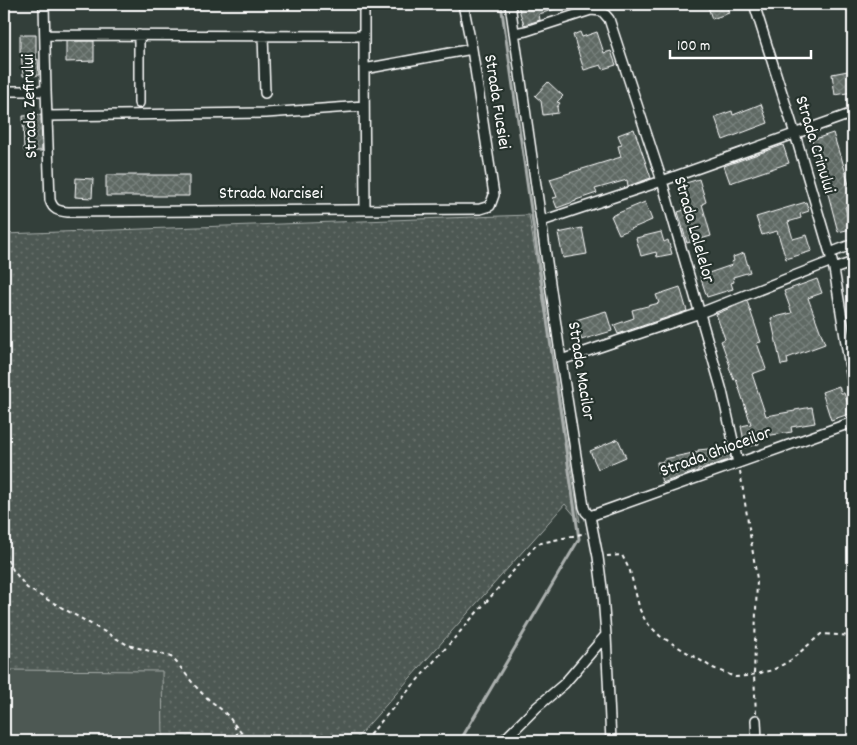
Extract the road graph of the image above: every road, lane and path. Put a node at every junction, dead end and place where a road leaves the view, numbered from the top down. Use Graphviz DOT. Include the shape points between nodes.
graph roads {
  1 [pos="44,4"];
  2 [pos="364,4"];
  3 [pos="462,4"];
  4 [pos="510,4"];
  5 [pos="754,4"];
  6 [pos="514,33"];
  7 [pos="45,35"];
  8 [pos="139,35"];
  9 [pos="263,35"];
  10 [pos="364,36"];
  11 [pos="472,49"];
  12 [pos="364,69"];
  13 [pos="4,91"];
  14 [pos="46,91"];
  15 [pos="266,94"];
  16 [pos="139,103"];
  17 [pos="364,106"];
  18 [pos="853,113"];
  19 [pos="47,116"];
  20 [pos="794,134"];
  21 [pos="662,181"];
  22 [pos="52,206"];
  23 [pos="490,206"];
  24 [pos="364,209"];
  25 [pos="542,221"];
  26 [pos="853,244"];
  27 [pos="832,261"];
  28 [pos="853,262"];
  29 [pos="700,313"];
  30 [pos="561,360"];
  31 [pos="853,386"];
  32 [pos="853,422"];
  33 [pos="738,463"];
  34 [pos="590,516"];
  35 [pos="583,533"];
  36 [pos="4,553"];
  37 [pos="598,557"];
  38 [pos="853,620"];
  39 [pos="853,626"];
  40 [pos="606,634"];
  41 [pos="853,636"];
  42 [pos="754,674"];
  43 [pos="756,720"];
  44 [pos="232,722"];
  45 [pos="239,741"];
  46 [pos="248,741"];
  47 [pos="364,741"];
  48 [pos="504,741"];
  49 [pos="611,741"];
  50 [pos="753,741"];
  51 [pos="757,741"];
  1 -- 7 [label="street, Strada Zefirului"];
  2 -- 10 [label="street"];
  3 -- 11 [label="street, Strada Fucsiei"];
  4 -- 6 [label="street, Strada Macilor"];
  5 -- 20 [label="street, Strada Crinului"];
  6 -- 21 [label="street, Strada Lalelelor" via="591,10 602,11 609,19"];
  6 -- 25 [label="street, Strada Macilor"];
  7 -- 8 [label="street"];
  7 -- 14 [label="street, Strada Zefirului"];
  8 -- 9 [label="street"];
  8 -- 16 [label="street"];
  9 -- 10 [label="street"];
  9 -- 15 [label="street"];
  10 -- 12 [label="street"];
  11 -- 12 [label="street"];
  11 -- 23 [label="street, Strada Fucsiei" via="494,195"];
  12 -- 17 [label="street"];
  13 -- 14 [label="street"];
  14 -- 19 [label="street, Strada Zefirului"];
  17 -- 19 [label="street" via="266,114"];
  17 -- 24 [label="street"];
  18 -- 20 [label="street"];
  19 -- 22 [label="street, Strada Zefirului"];
  20 -- 21 [label="street"];
  20 -- 27 [label="street, Strada Crinului"];
  21 -- 25 [label="street"];
  21 -- 29 [label="street, Strada Lalelelor"];
  22 -- 24 [label="street, Strada Narcisei" via="68,212"];
  23 -- 24 [label="street, Strada Narcisei" via="480,209"];
  25 -- 30 [label="street, Strada Macilor"];
  26 -- 27 [label="street"];
  27 -- 28 [label="street"];
  27 -- 29 [label="street"];
  27 -- 31 [label="street, Strada Crinului"];
  29 -- 30 [label="street"];
  29 -- 33 [label="street, Strada Lalelelor"];
  30 -- 34 [label="street, Strada Macilor" via="584,506"];
  32 -- 33 [label="street, Strada Ghioceilor"];
  33 -- 34 [label="street, Strada Ghioceilor"];
  33 -- 42 [label="path" via="757,579"];
  34 -- 37 [label="street, Strada Macilor"];
  35 -- 47 [label="path" via="537,544"];
  36 -- 44 [label="path" via="27,588 128,645 172,657 202,694"];
  37 -- 40 [label="street, Strada Macilor"];
  37 -- 42 [label="path" via="622,555 630,571 640,610 646,622 660,636 714,668 735,676"];
  38 -- 39 [label="path"];
  40 -- 48 [label="street" via="564,684"];
  40 -- 49 [label="street, Strada Macilor"];
  41 -- 42 [label="path" via="821,634 791,660 773,670"];
  42 -- 43 [label="path"];
  43 -- 51 [label="street"];
  44 -- 45 [label="path"];
  44 -- 46 [label="path"];
  50 -- 51 [label="street"];
}
